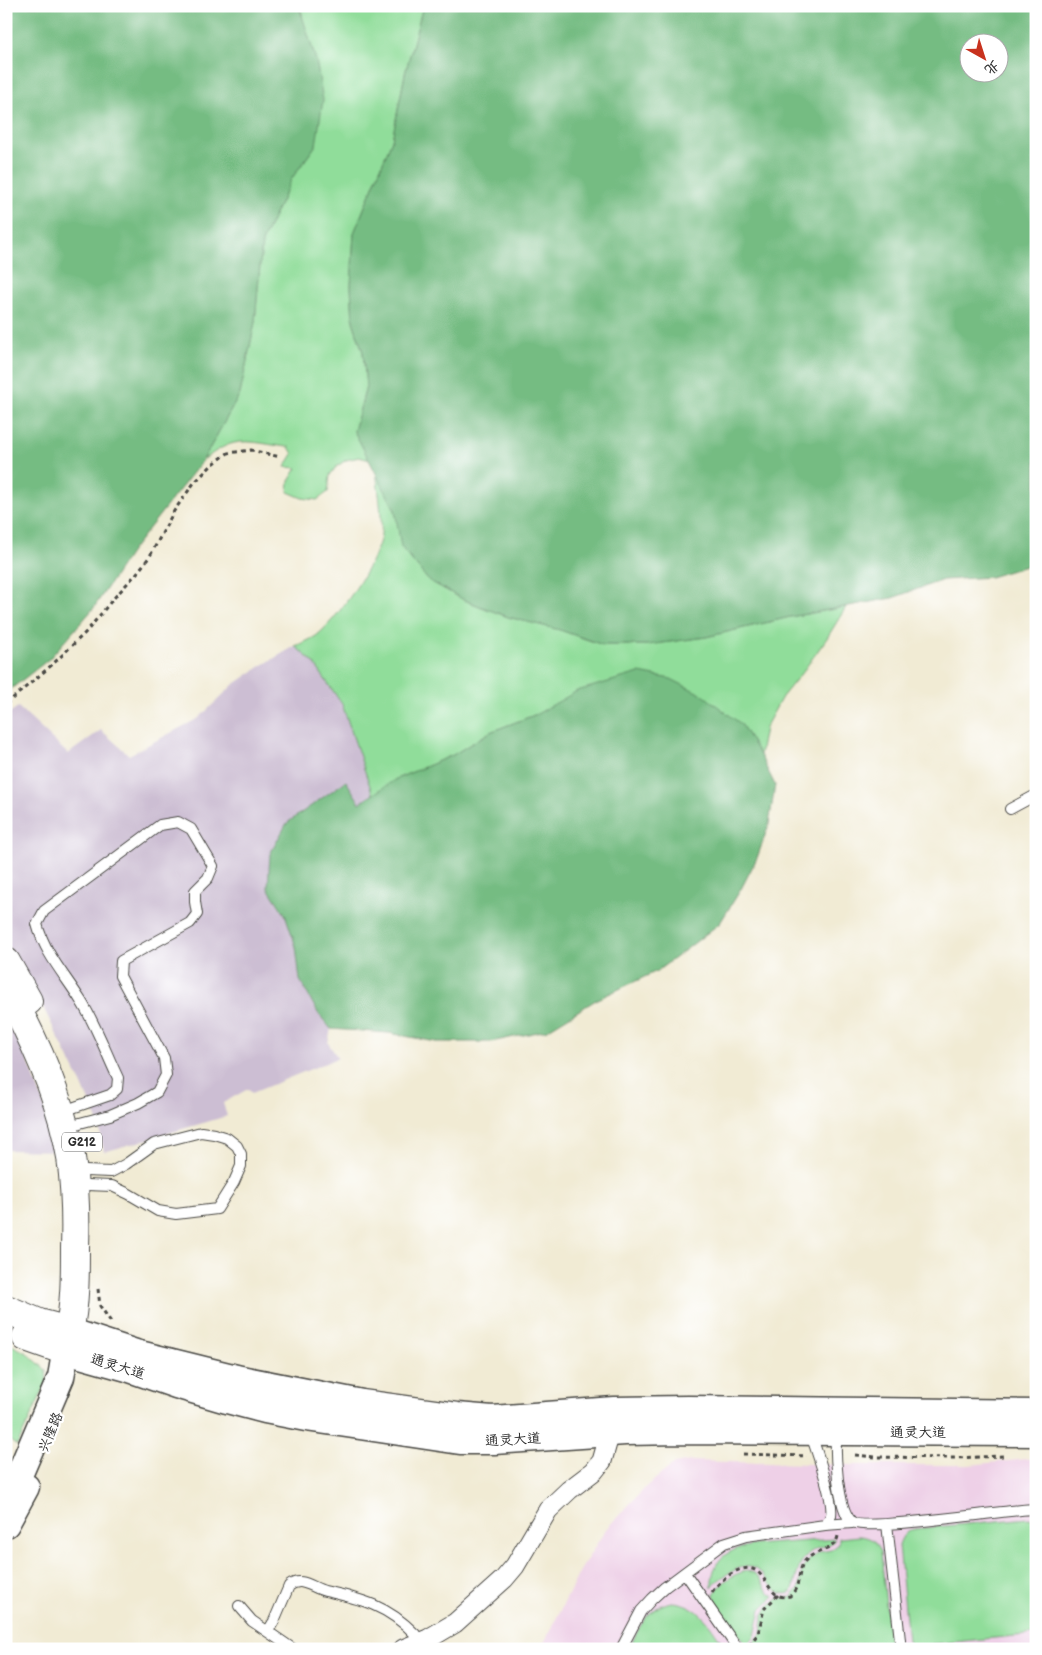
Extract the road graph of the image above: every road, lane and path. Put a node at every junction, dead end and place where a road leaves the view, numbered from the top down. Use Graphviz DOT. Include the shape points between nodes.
graph roads {
  1 [pos="280,457"];
  2 [pos="6,704"];
  3 [pos="1036,795"];
  4 [pos="1010,809"];
  5 [pos="6,962"];
  6 [pos="6,988"];
  7 [pos="74,1116"];
  8 [pos="86,1178"];
  9 [pos="97,1286"];
  10 [pos="6,1309"];
  11 [pos="113,1324"];
  12 [pos="6,1329"];
  13 [pos="75,1343"];
  14 [pos="1036,1413"];
  15 [pos="809,1432"];
  16 [pos="836,1432"];
  17 [pos="610,1433"];
  18 [pos="1036,1433"];
  19 [pos="6,1501"];
  20 [pos="1036,1509"];
  21 [pos="852,1523"];
  22 [pos="6,1524"];
  23 [pos="838,1524"];
  24 [pos="887,1524"];
  25 [pos="825,1526"];
  26 [pos="684,1574"];
  27 [pos="778,1595"];
  28 [pos="706,1603"];
  29 [pos="239,1606"];
  30 [pos="268,1630"];
  31 [pos="412,1647"];
  32 [pos="293,1649"];
  33 [pos="621,1649"];
  34 [pos="738,1649"];
  35 [pos="745,1649"];
  36 [pos="900,1649"];
  1 -- 2 [label="path" via="251,450 228,453 212,465 174,510 150,556 137,573 87,631"];
  3 -- 4 [label="lane"];
  5 -- 7 [label="highway, G212" via="31,1006"];
  6 -- 13 [label="highway, G212" via="48,1076 71,1158 75,1206"];
  7 -- 7 [label="lane" via="110,1115 138,1103 157,1092 166,1075 164,1058 120,976 121,961 190,923 197,914 195,891 208,878 213,866 191,829 178,822 160,825 44,911 37,924 41,940 82,1002 118,1078 117,1089"];
  7 -- 8 [label="highway, G212" via="82,1143"];
  8 -- 8 [label="lane" via="112,1186 158,1211 176,1214 217,1209 242,1166 241,1154 228,1138 201,1132 154,1144 111,1172"];
  8 -- 13 [label="highway, G212" via="89,1204"];
  9 -- 11 [label="path" via="100,1306"];
  10 -- 13 [label="highway, 通灵大道"];
  12 -- 13 [label="highway, 通灵大道" via="24,1337"];
  13 -- 14 [label="main road, 通灵大道" via="136,1353 275,1386 371,1404 492,1419 669,1409"];
  13 -- 17 [label="main road, 通灵大道" via="127,1368 202,1393 306,1418 460,1441"];
  13 -- 19 [label="main road, 兴隆路"];
  13 -- 22 [label="main road, 兴隆路" via="66,1394"];
  15 -- 16 [label="main road, 通灵大道"];
  15 -- 17 [label="main road, 通灵大道"];
  15 -- 25 [label="lane" via="830,1502 831,1516"];
  16 -- 18 [label="main road, 通灵大道"];
  16 -- 21 [label="lane" via="835,1454 842,1500"];
  17 -- 31 [label="street" via="602,1461 548,1510 504,1579 454,1623"];
  20 -- 24 [label="lane"];
  21 -- 23 [label="lane"];
  21 -- 24 [label="lane"];
  23 -- 25 [label="lane"];
  23 -- 27 [label="path" via="836,1542 806,1560 796,1590 787,1597"];
  24 -- 36 [label="lane"];
  25 -- 26 [label="lane" via="746,1536 724,1543"];
  26 -- 28 [label="lane"];
  26 -- 33 [label="lane" via="665,1587 641,1611"];
  27 -- 28 [label="path" via="758,1572 745,1569 723,1580"];
  27 -- 35 [label="path" via="764,1608 758,1634"];
  28 -- 34 [label="lane"];
  29 -- 30 [label="lane" via="252,1621"];
  30 -- 31 [label="lane" via="289,1586 301,1582 381,1607 415,1634"];
  30 -- 32 [label="lane"];
}
